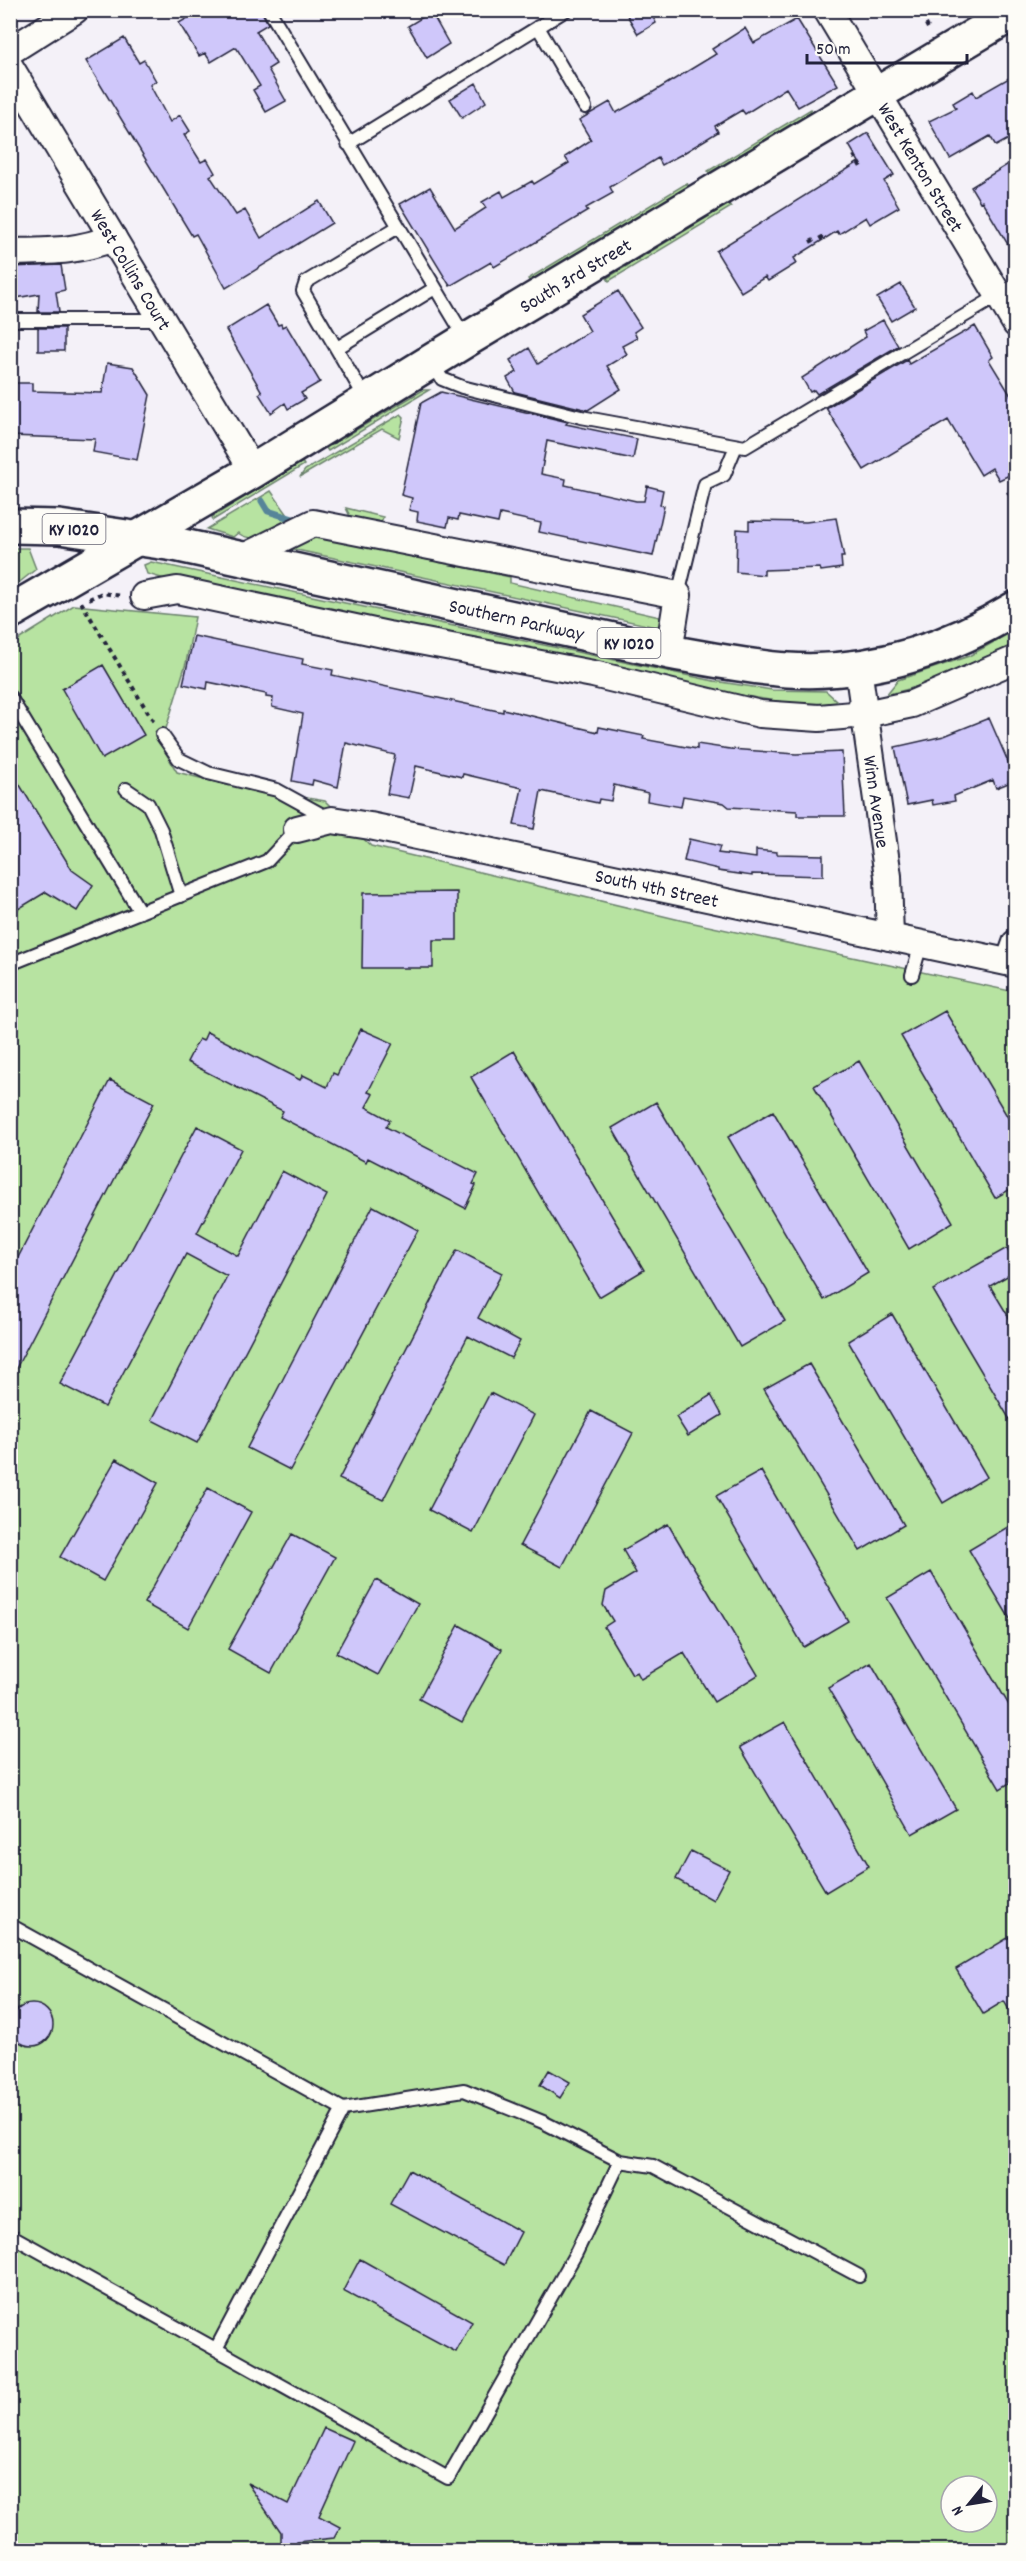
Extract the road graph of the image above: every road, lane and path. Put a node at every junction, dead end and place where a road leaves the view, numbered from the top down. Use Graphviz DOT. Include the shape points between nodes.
graph roads {
  1 [pos="75,10"];
  2 [pos="269,10"];
  3 [pos="566,10"];
  4 [pos="827,10"];
  5 [pos="1016,11"];
  6 [pos="538,27"];
  7 [pos="10,51"];
  8 [pos="10,67"];
  9 [pos="878,94"];
  10 [pos="585,107"];
  11 [pos="348,144"];
  12 [pos="854,155"];
  13 [pos="862,169"];
  14 [pos="398,227"];
  15 [pos="820,236"];
  16 [pos="113,238"];
  17 [pos="824,243"];
  18 [pos="10,252"];
  19 [pos="435,288"];
  20 [pos="1007,290"];
  21 [pos="10,320"];
  22 [pos="162,320"];
  23 [pos="1016,324"];
  24 [pos="466,340"];
  25 [pos="337,348"];
  26 [pos="431,362"];
  27 [pos="368,402"];
  28 [pos="736,446"];
  29 [pos="254,471"];
  30 [pos="10,526"];
  31 [pos="137,539"];
  32 [pos="242,558"];
  33 [pos="678,595"];
  34 [pos="144,596"];
  35 [pos="79,598"];
  36 [pos="1016,608"];
  37 [pos="10,612"];
  38 [pos="669,651"];
  39 [pos="1016,660"];
  40 [pos="858,668"];
  41 [pos="10,697"];
  42 [pos="865,714"];
  43 [pos="162,735"];
  44 [pos="126,789"];
  45 [pos="332,820"];
  46 [pos="297,829"];
  47 [pos="181,896"];
  48 [pos="140,912"];
  49 [pos="1016,934"];
  50 [pos="890,937"];
  51 [pos="921,944"];
  52 [pos="1009,963"];
  53 [pos="10,964"];
  54 [pos="912,975"];
  55 [pos="10,1925"];
  56 [pos="343,2109"];
  57 [pos="620,2161"];
  58 [pos="10,2235"];
  59 [pos="859,2277"];
  60 [pos="216,2349"];
  1 -- 7 [label="street"];
  2 -- 11 [label="lane"];
  3 -- 6 [label="lane"];
  4 -- 9 [label="street, West Kenton Street"];
  5 -- 9 [label="main road, South 3rd Street"];
  6 -- 10 [label="lane"];
  6 -- 11 [label="lane"];
  8 -- 16 [label="street, West Collins Court"];
  9 -- 20 [label="street, West Kenton Street"];
  9 -- 24 [label="main road, South 3rd Street"];
  11 -- 14 [label="lane"];
  12 -- 13 [label="path"];
  14 -- 19 [label="lane"];
  14 -- 25 [label="lane" via="306,282 303,291"];
  15 -- 17 [label="path"];
  16 -- 18 [label="street" via="70,250"];
  16 -- 22 [label="street, West Collins Court"];
  19 -- 24 [label="lane"];
  19 -- 25 [label="lane"];
  20 -- 23 [label="street, West Kenton Street"];
  20 -- 28 [label="lane" via="751,444"];
  21 -- 22 [label="lane"];
  22 -- 29 [label="street, West Collins Court"];
  24 -- 26 [label="main road, South 3rd Street"];
  25 -- 27 [label="lane"];
  26 -- 27 [label="main road, South 3rd Street"];
  26 -- 28 [label="lane" via="442,379 462,387 581,417"];
  27 -- 29 [label="main road, South 3rd Street"];
  28 -- 33 [label="lane" via="724,475 705,484"];
  29 -- 31 [label="main road, South 3rd Street"];
  30 -- 31 [label="main road, Southern Parkway / KY 1020" via="59,527"];
  31 -- 32 [label="main road, Southern Parkway / KY 1020"];
  31 -- 37 [label="main road, South 3rd Street"];
  32 -- 33 [label="street" via="313,523"];
  32 -- 38 [label="main road, Southern Parkway / KY 1020"];
  33 -- 38 [label="street"];
  34 -- 42 [label="street" via="177,590 593,674 760,714 819,718"];
  35 -- 43 [label="path"];
  36 -- 40 [label="main road, Southern Parkway / KY 1020" via="956,640 908,657"];
  38 -- 40 [label="main road, Southern Parkway / KY 1020" via="789,670"];
  39 -- 42 [label="street" via="912,704"];
  40 -- 42 [label="street, Winn Avenue"];
  41 -- 48 [label="lane"];
  42 -- 50 [label="street, Winn Avenue" via="888,876"];
  43 -- 45 [label="lane" via="179,759 208,773 277,790"];
  44 -- 47 [label="lane" via="148,804 161,830"];
  45 -- 46 [label="street, South 4th Street"];
  45 -- 50 [label="street, South 4th Street"];
  46 -- 47 [label="lane" via="270,860"];
  47 -- 48 [label="lane"];
  48 -- 53 [label="lane"];
  49 -- 52 [label="lane" via="1011,939"];
  50 -- 51 [label="street, South 4th Street"];
  51 -- 52 [label="street, South 4th Street"];
  51 -- 54 [label="lane"];
  55 -- 56 [label="lane"];
  56 -- 57 [label="lane" via="464,2090 543,2122"];
  56 -- 60 [label="lane"];
  57 -- 59 [label="lane" via="653,2166"];
  57 -- 60 [label="lane" via="576,2253 448,2478"];
  58 -- 60 [label="lane"];
}
